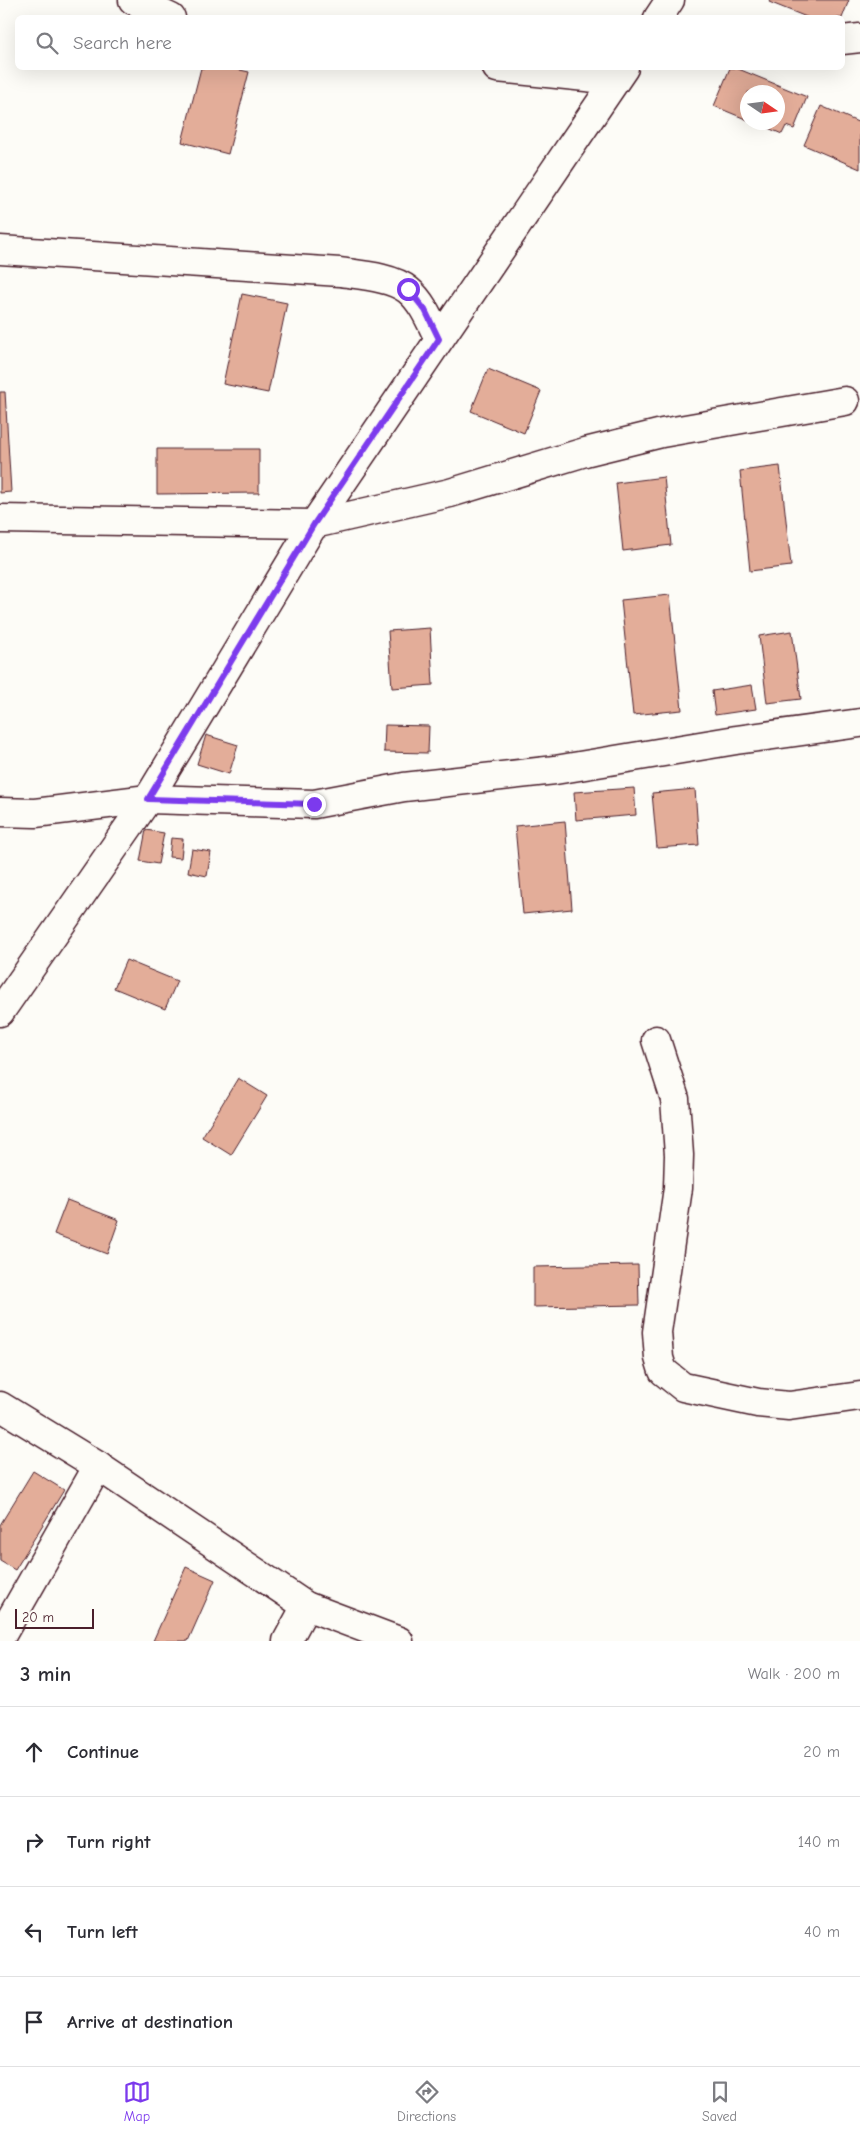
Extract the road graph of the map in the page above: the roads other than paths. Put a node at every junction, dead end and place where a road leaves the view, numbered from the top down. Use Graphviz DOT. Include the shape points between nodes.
graph roads {
  1 [pos="133,0"];
  2 [pos="670,0"];
  3 [pos="165,15"];
  4 [pos="660,15"];
  5 [pos="860,38"];
  6 [pos="845,40"];
  7 [pos="538,70"];
  8 [pos="619,74"];
  9 [pos="0,250"];
  10 [pos="439,339"];
  11 [pos="845,401"];
  12 [pos="0,518"];
  13 [pos="314,524"];
  14 [pos="860,724"];
  15 [pos="148,799"];
  16 [pos="0,812"];
  17 [pos="0,1012"];
  18 [pos="656,1040"];
  19 [pos="860,1396"];
  20 [pos="0,1406"];
  21 [pos="98,1466"];
  22 [pos="306,1606"];
  23 [pos="0,1638"];
  24 [pos="287,1641"];
  25 [pos="399,1641"];
  1 -- 3 [label="street"];
  2 -- 4 [label="street"];
  5 -- 6 [label="street"];
  7 -- 8 [label="street"];
  8 -- 10 [label="street"];
  9 -- 10 [label="street" via="381,278 408,289 425,310"];
  10 -- 13 [label="street"];
  11 -- 13 [label="street" via="662,433 585,452 450,493"];
  12 -- 13 [label="street"];
  13 -- 15 [label="street"];
  14 -- 15 [label="street" via="736,740 555,770 404,787 314,804"];
  15 -- 16 [label="street" via="36,813"];
  15 -- 17 [label="street"];
  18 -- 19 [label="street" via="676,1099 679,1155 678,1188 657,1332 663,1370 683,1387 758,1403 789,1406"];
  20 -- 21 [label="street"];
  21 -- 22 [label="street"];
  21 -- 23 [label="street"];
  22 -- 24 [label="street"];
  22 -- 25 [label="street"];
}
